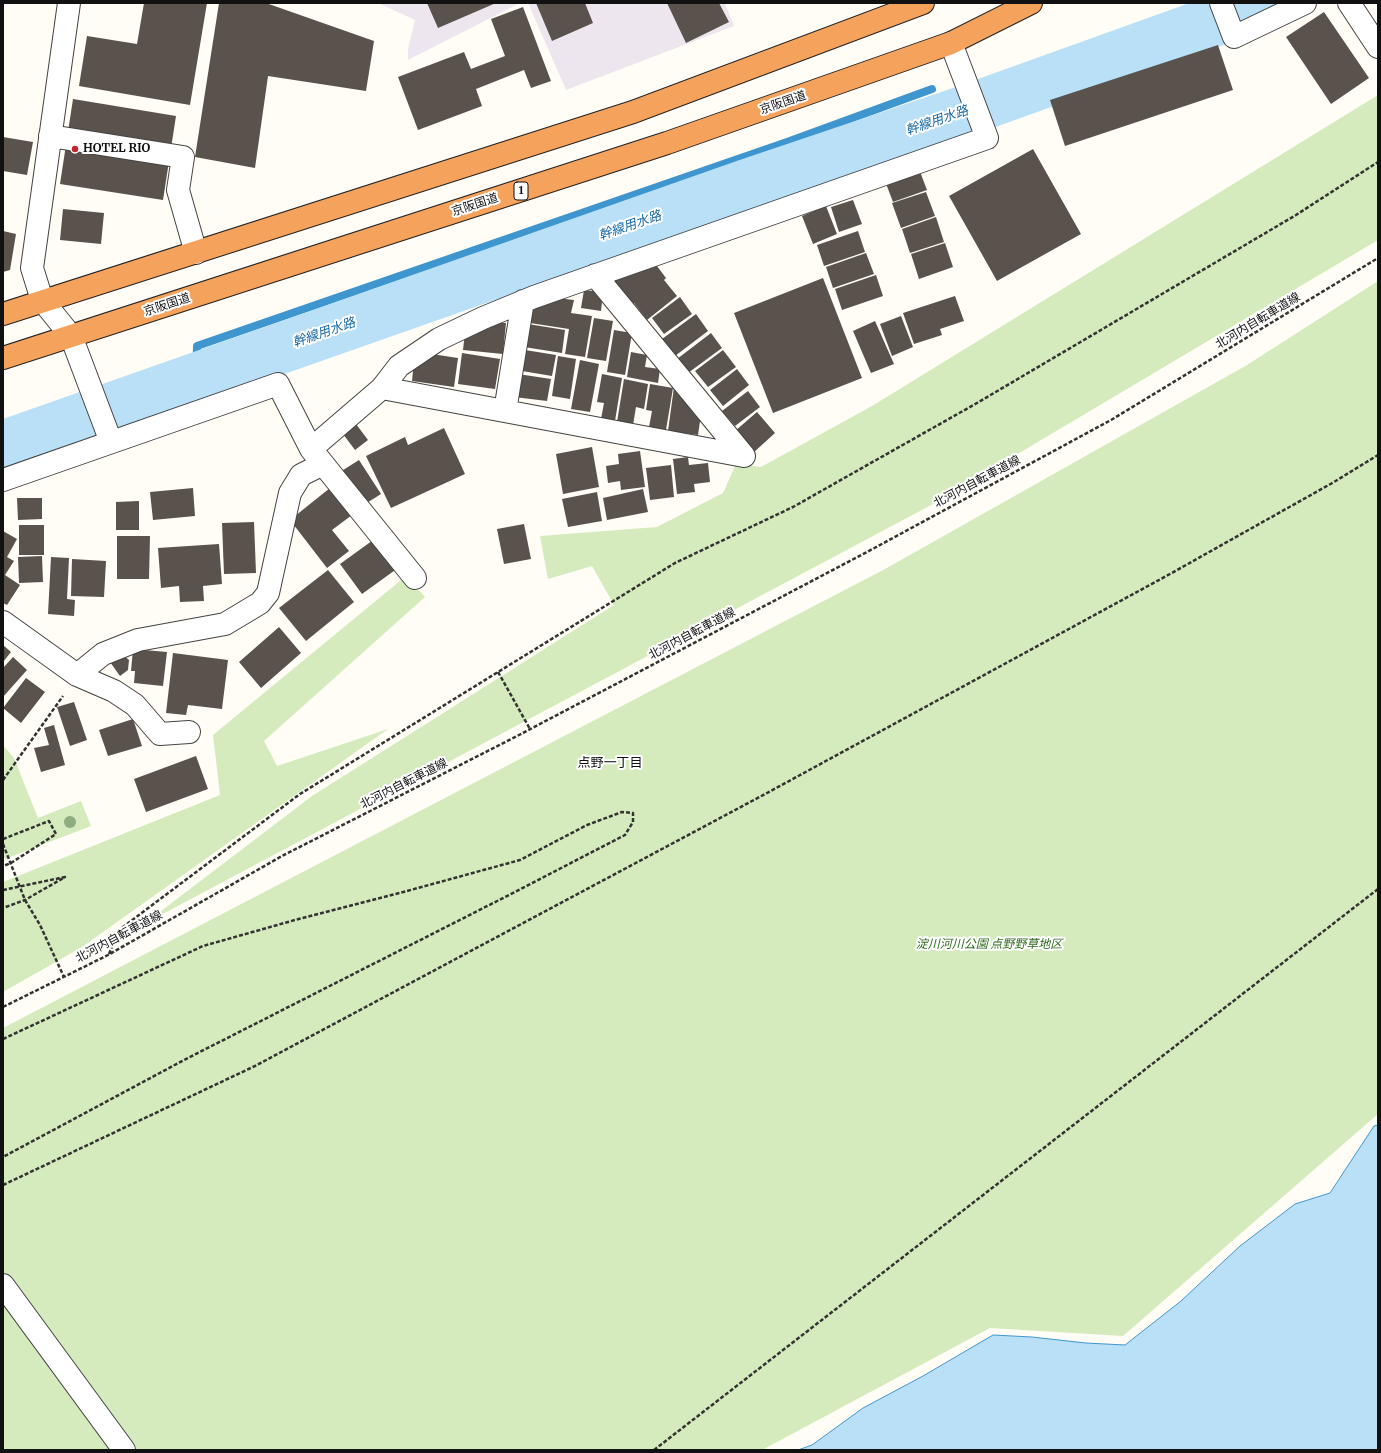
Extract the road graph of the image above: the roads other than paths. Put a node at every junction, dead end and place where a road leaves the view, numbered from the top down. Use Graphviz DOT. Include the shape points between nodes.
graph roads {
  1 [pos="69,3"];
  2 [pos="1031,3"];
  3 [pos="1221,3"];
  4 [pos="1305,3"];
  5 [pos="1349,3"];
  6 [pos="911,5"];
  7 [pos="951,43"];
  8 [pos="1378,47"];
  9 [pos="50,136"];
  10 [pos="196,253"];
  11 [pos="595,275"];
  12 [pos="42,300"];
  13 [pos="523,302"];
  14 [pos="3,314"];
  15 [pos="71,336"];
  16 [pos="3,358"];
  17 [pos="382,388"];
  18 [pos="505,411"];
  19 [pos="109,436"];
  20 [pos="317,457"];
  21 [pos="3,480"];
  22 [pos="415,578"];
  23 [pos="3,622"];
  24 [pos="77,675"];
  25 [pos="189,732"];
  26 [pos="3,1285"];
  27 [pos="124,1450"];
  1 -- 9 [label="street"];
  2 -- 7 [label="highway, 京阪国道 / 1"];
  3 -- 4 [label="street" via="1234,37"];
  5 -- 8 [label="street"];
  6 -- 10 [label="highway" via="633,112"];
  7 -- 11 [label="street" via="987,138"];
  7 -- 15 [label="highway, 京阪国道 / 1" via="667,144"];
  9 -- 10 [label="street" via="183,157 178,190"];
  9 -- 12 [label="street" via="32,268"];
  10 -- 12 [label="highway"];
  11 -- 13 [label="street"];
  11 -- 18 [label="street" via="744,456"];
  12 -- 14 [label="highway"];
  12 -- 15 [label="street"];
  13 -- 17 [label="street" via="439,339 400,366"];
  13 -- 18 [label="street"];
  15 -- 16 [label="highway, 京阪国道 / 1"];
  15 -- 19 [label="street"];
  17 -- 18 [label="street"];
  17 -- 20 [label="street"];
  19 -- 20 [label="street" via="278,384"];
  19 -- 21 [label="street"];
  20 -- 22 [label="street"];
  20 -- 24 [label="street" via="290,493 268,593 260,603 225,624 138,640 103,654"];
  23 -- 24 [label="street"];
  24 -- 25 [label="street" via="114,691 135,706 160,734"];
  26 -- 27 [label="street"];
}
